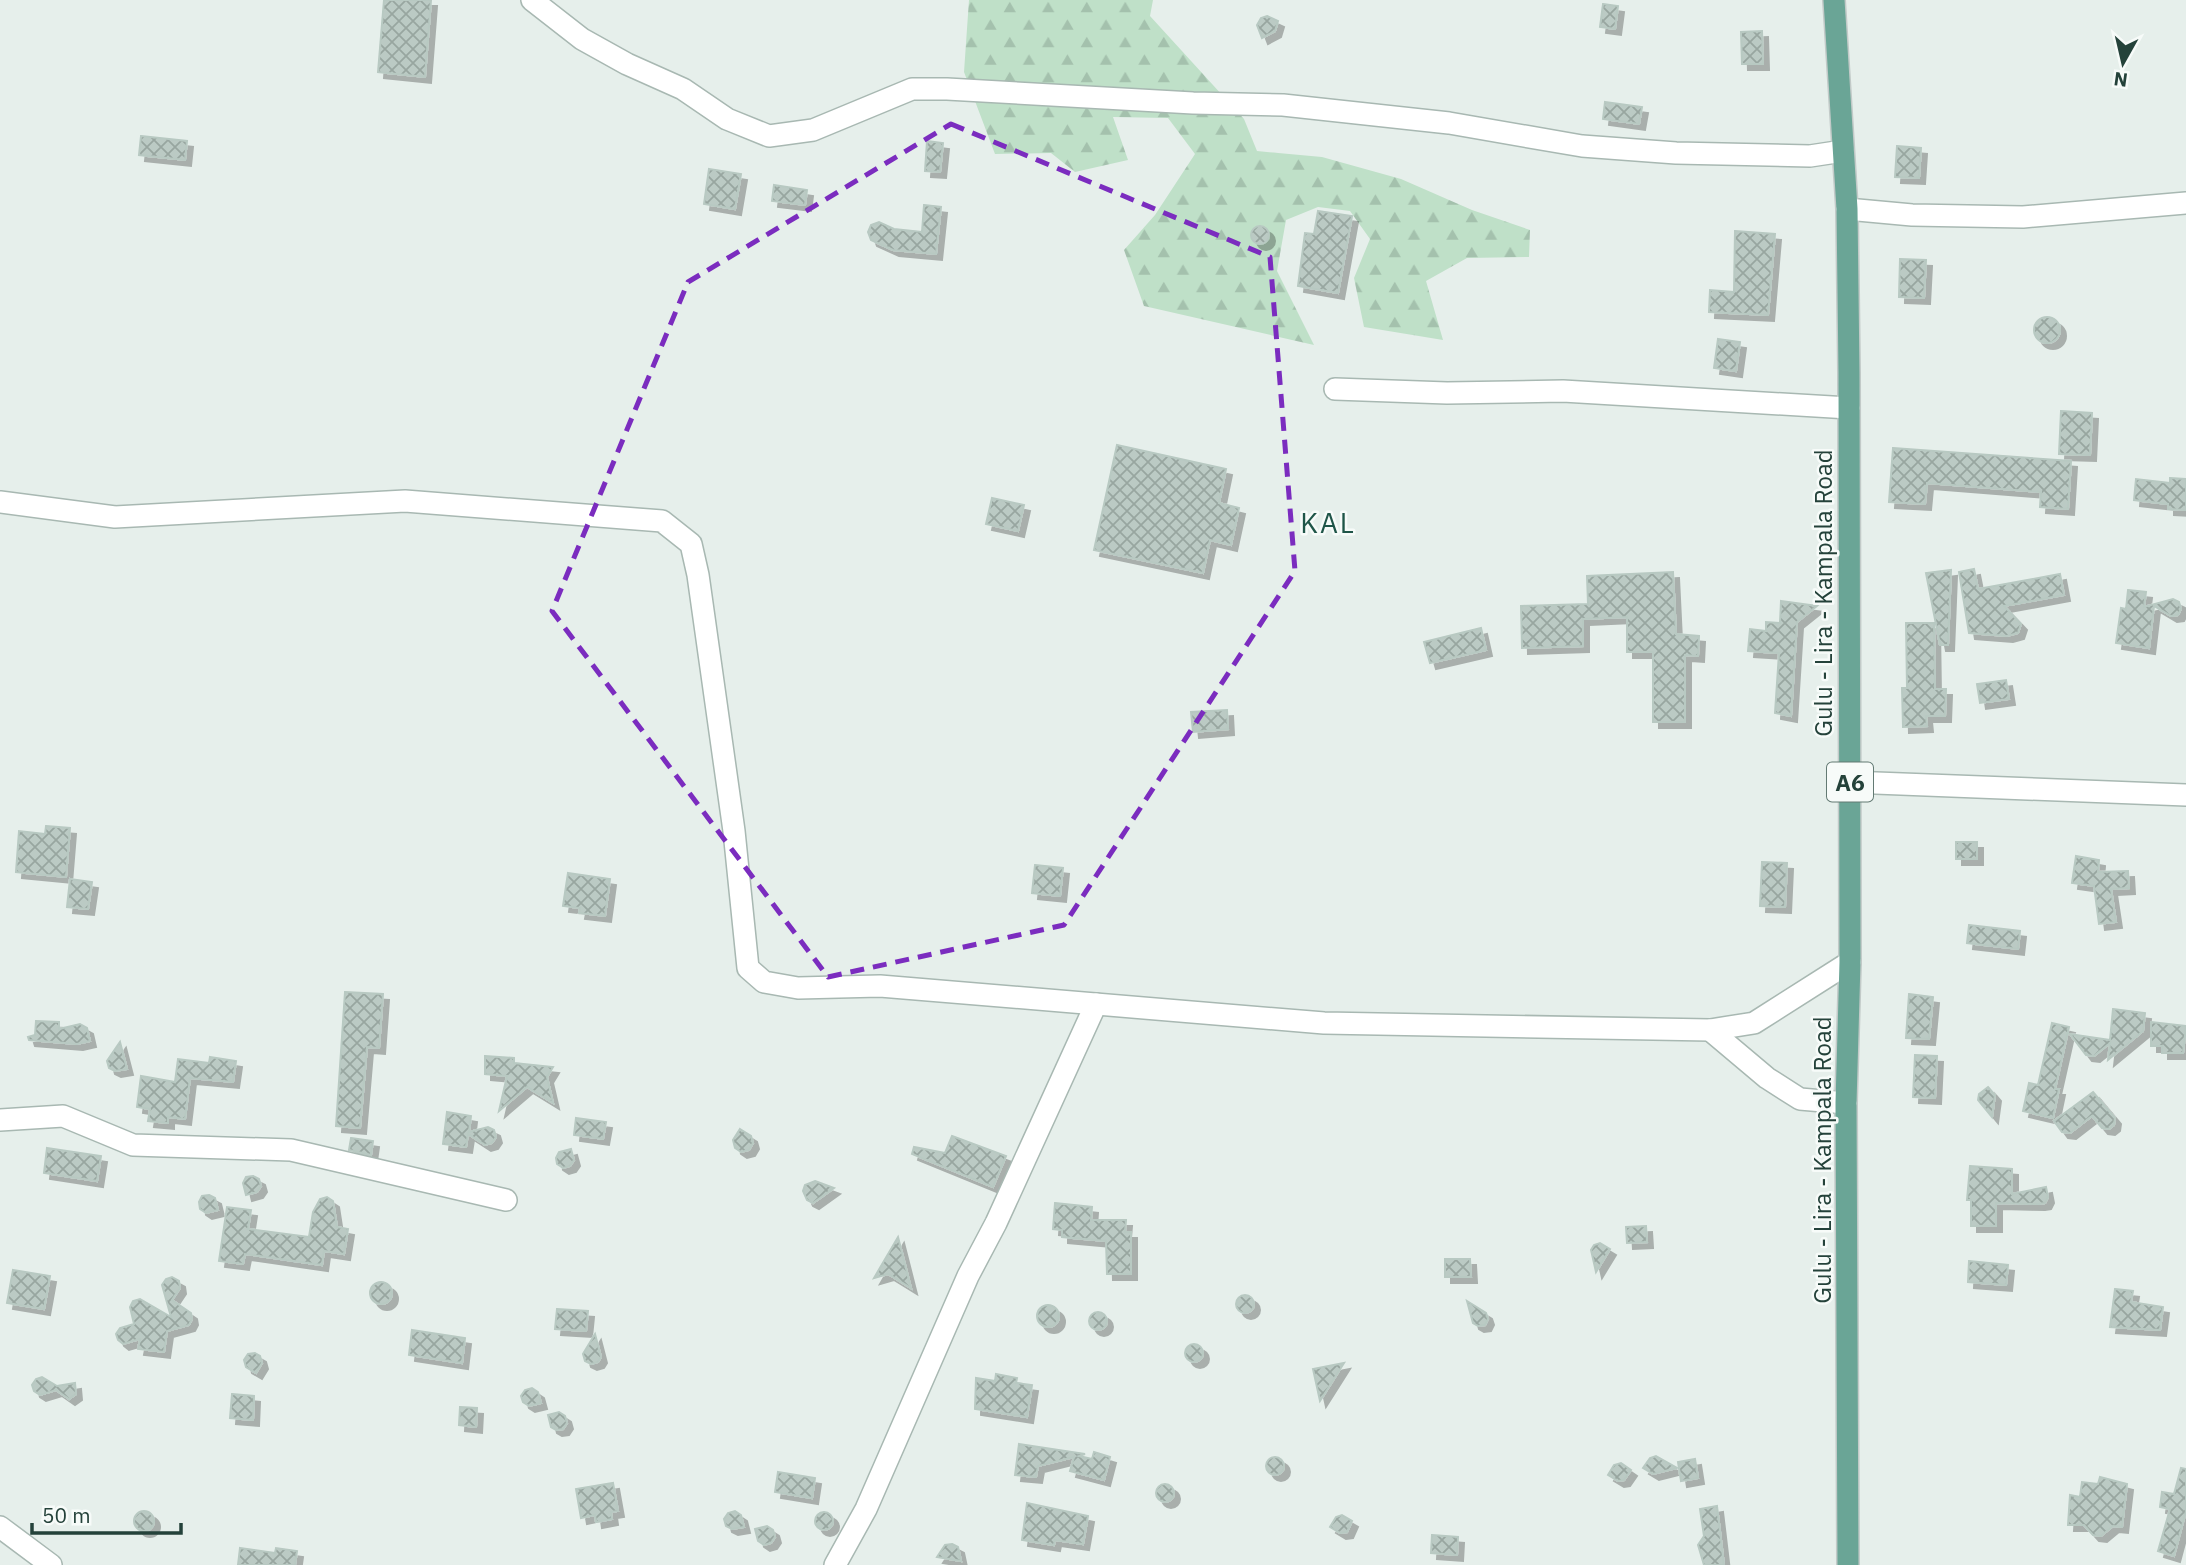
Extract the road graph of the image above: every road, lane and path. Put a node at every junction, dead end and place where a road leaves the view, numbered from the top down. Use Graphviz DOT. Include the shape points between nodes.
graph roads {
  1 [pos="532,0"];
  2 [pos="1834,0"];
  3 [pos="1843,150"];
  4 [pos="2186,203"];
  5 [pos="1847,209"];
  6 [pos="1335,389"];
  7 [pos="1849,408"];
  8 [pos="0,502"];
  9 [pos="1850,782"];
  10 [pos="2186,795"];
  11 [pos="1850,962"];
  12 [pos="1096,1004"];
  13 [pos="1710,1030"];
  14 [pos="1846,1102"];
  15 [pos="0,1120"];
  16 [pos="506,1200"];
  17 [pos="0,1527"];
  18 [pos="51,1565"];
  19 [pos="835,1565"];
  20 [pos="1848,1565"];
  1 -- 3 [label="street" via="582,39 683,89 727,119 769,136 813,130 912,89 947,89 1283,105 1449,123 1582,146 1676,153 1810,156"];
  2 -- 3 [label="main road, Gulu - Lira - Kampala Road / A6"];
  3 -- 5 [label="main road, Gulu - Lira - Kampala Road / A6"];
  4 -- 5 [label="street" via="2023,217"];
  5 -- 7 [label="main road, Gulu - Lira - Kampala Road / A6"];
  6 -- 7 [label="street" via="1563,391"];
  7 -- 9 [label="main road, Gulu - Lira - Kampala Road / A6"];
  8 -- 12 [label="street" via="115,517 405,501 662,521 691,544 698,575 748,968 764,982 798,988 880,986"];
  9 -- 10 [label="street"];
  9 -- 11 [label="main road, Gulu - Lira - Kampala Road / A6"];
  11 -- 13 [label="street" via="1754,1023"];
  11 -- 14 [label="main road, Gulu - Lira - Kampala Road / A6"];
  12 -- 13 [label="street" via="1362,1025"];
  12 -- 19 [label="street" via="968,1276 866,1510"];
  13 -- 14 [label="street" via="1800,1099"];
  14 -- 20 [label="main road, Gulu - Lira - Kampala Road / A6"];
  15 -- 16 [label="street" via="63,1116 133,1145 291,1150"];
  17 -- 18 [label="street"];
}
